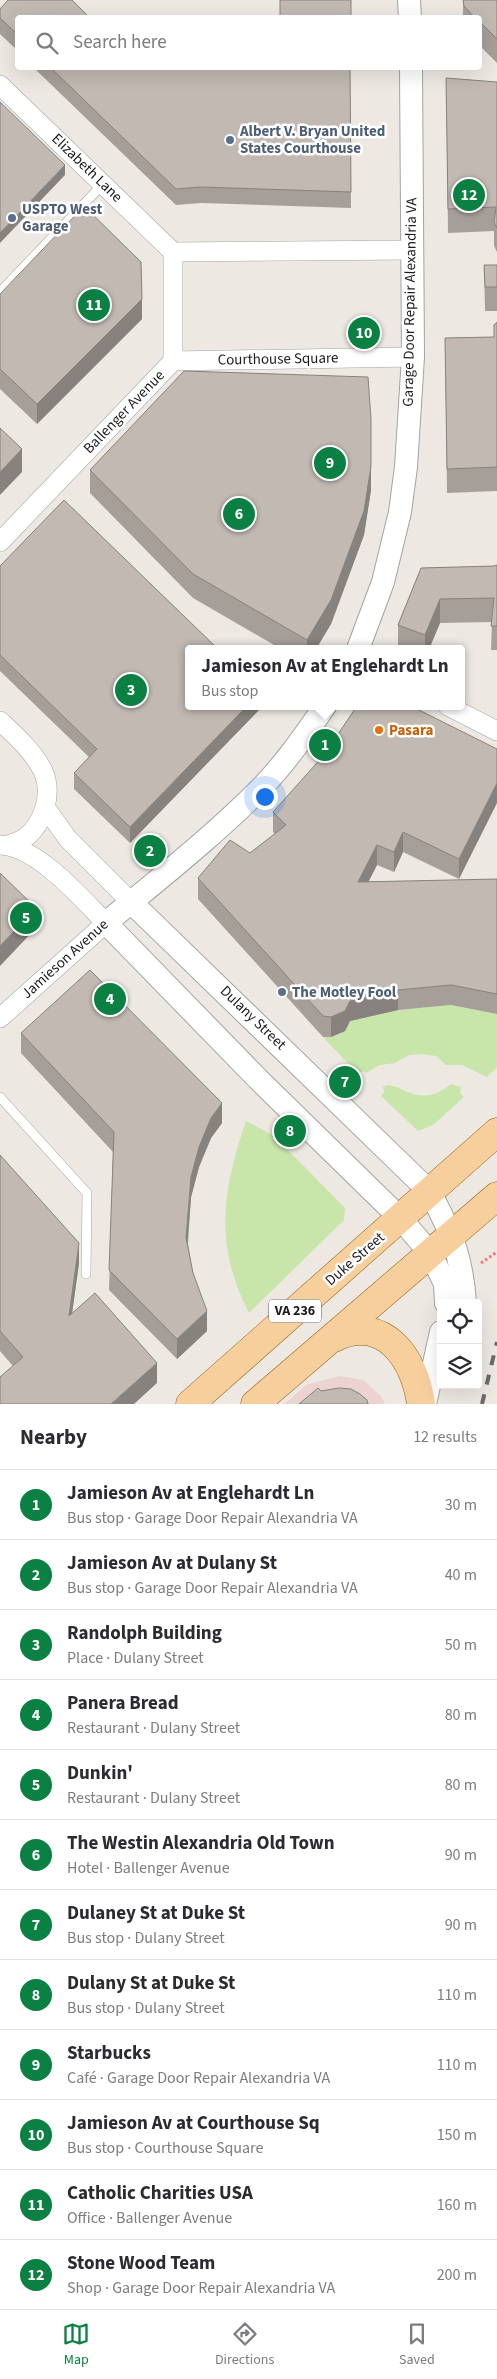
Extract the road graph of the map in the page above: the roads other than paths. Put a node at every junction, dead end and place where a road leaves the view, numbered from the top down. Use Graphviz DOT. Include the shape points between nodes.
graph roads {
  1 [pos="410,0"];
  2 [pos="410,15"];
  3 [pos="411,70"];
  4 [pos="0,85"];
  5 [pos="104,183"];
  6 [pos="411,250"];
  7 [pos="173,252"];
  8 [pos="0,292"];
  9 [pos="412,357"];
  10 [pos="173,361"];
  11 [pos="0,542"];
  12 [pos="359,645"];
  13 [pos="321,710"];
  14 [pos="456,710"];
  15 [pos="0,721"];
  16 [pos="497,731"];
  17 [pos="45,807"];
  18 [pos="4,845"];
  19 [pos="131,902"];
  20 [pos="106,923"];
  21 [pos="0,1018"];
  22 [pos="0,1097"];
  23 [pos="497,1132"];
  24 [pos="429,1191"];
  25 [pos="497,1196"];
  26 [pos="400,1218"];
  27 [pos="452,1236"];
  28 [pos="432,1254"];
  29 [pos="86,1274"];
  30 [pos="446,1299"];
  31 [pos="465,1299"];
  32 [pos="330,1340"];
  33 [pos="438,1344"];
  34 [pos="437,1382"];
  35 [pos="190,1404"];
  36 [pos="255,1404"];
  37 [pos="421,1404"];
  38 [pos="426,1404"];
  1 -- 2 [label="street"];
  3 -- 6 [label="street, Garage Door Repair Alexandria VA"];
  4 -- 5 [label="street, Elizabeth Lane"];
  5 -- 7 [label="street, Elizabeth Lane"];
  5 -- 8 [label="lane"];
  6 -- 7 [label="street"];
  6 -- 9 [label="street, Garage Door Repair Alexandria VA"];
  7 -- 10 [label="street, Ballenger Avenue"];
  9 -- 10 [label="street, Courthouse Square"];
  9 -- 12 [label="street, Garage Door Repair Alexandria VA" via="406,467 400,512 383,582"];
  10 -- 11 [label="street, Ballenger Avenue"];
  13 -- 19 [label="street" via="264,784 184,859"];
  14 -- 16 [label="street"];
  15 -- 17 [label="street" via="28,748 43,772 47,794"];
  17 -- 18 [label="street" via="35,829 24,838"];
  17 -- 19 [label="street, Dulany Street" via="68,839"];
  18 -- 20 [label="street" via="30,855 50,870"];
  19 -- 20 [label="street, Jamieson Avenue"];
  19 -- 24 [label="street, Dulany Street"];
  20 -- 21 [label="street, Jamieson Avenue"];
  20 -- 26 [label="street"];
  22 -- 29 [label="lane" via="87,1194"];
  23 -- 24 [label="main road, Duke Street / VA 236"];
  24 -- 26 [label="main road, Duke Street / VA 236"];
  24 -- 27 [label="street, Dulany Street"];
  25 -- 27 [label="main road, VA 236"];
  26 -- 28 [label="street"];
  26 -- 35 [label="main road, Duke Street / VA 236"];
  27 -- 28 [label="main road, VA 236"];
  27 -- 31 [label="street, Dulany Street" via="460,1258"];
  28 -- 30 [label="street" via="445,1284"];
  28 -- 32 [label="main road, VA 236"];
  32 -- 36 [label="main road, VA 236"];
  32 -- 37 [label="main road" via="346,1332 361,1330 382,1336 404,1355 411,1367"];
  33 -- 38 [label="street"];
  34 -- 38 [label="street"];
}
